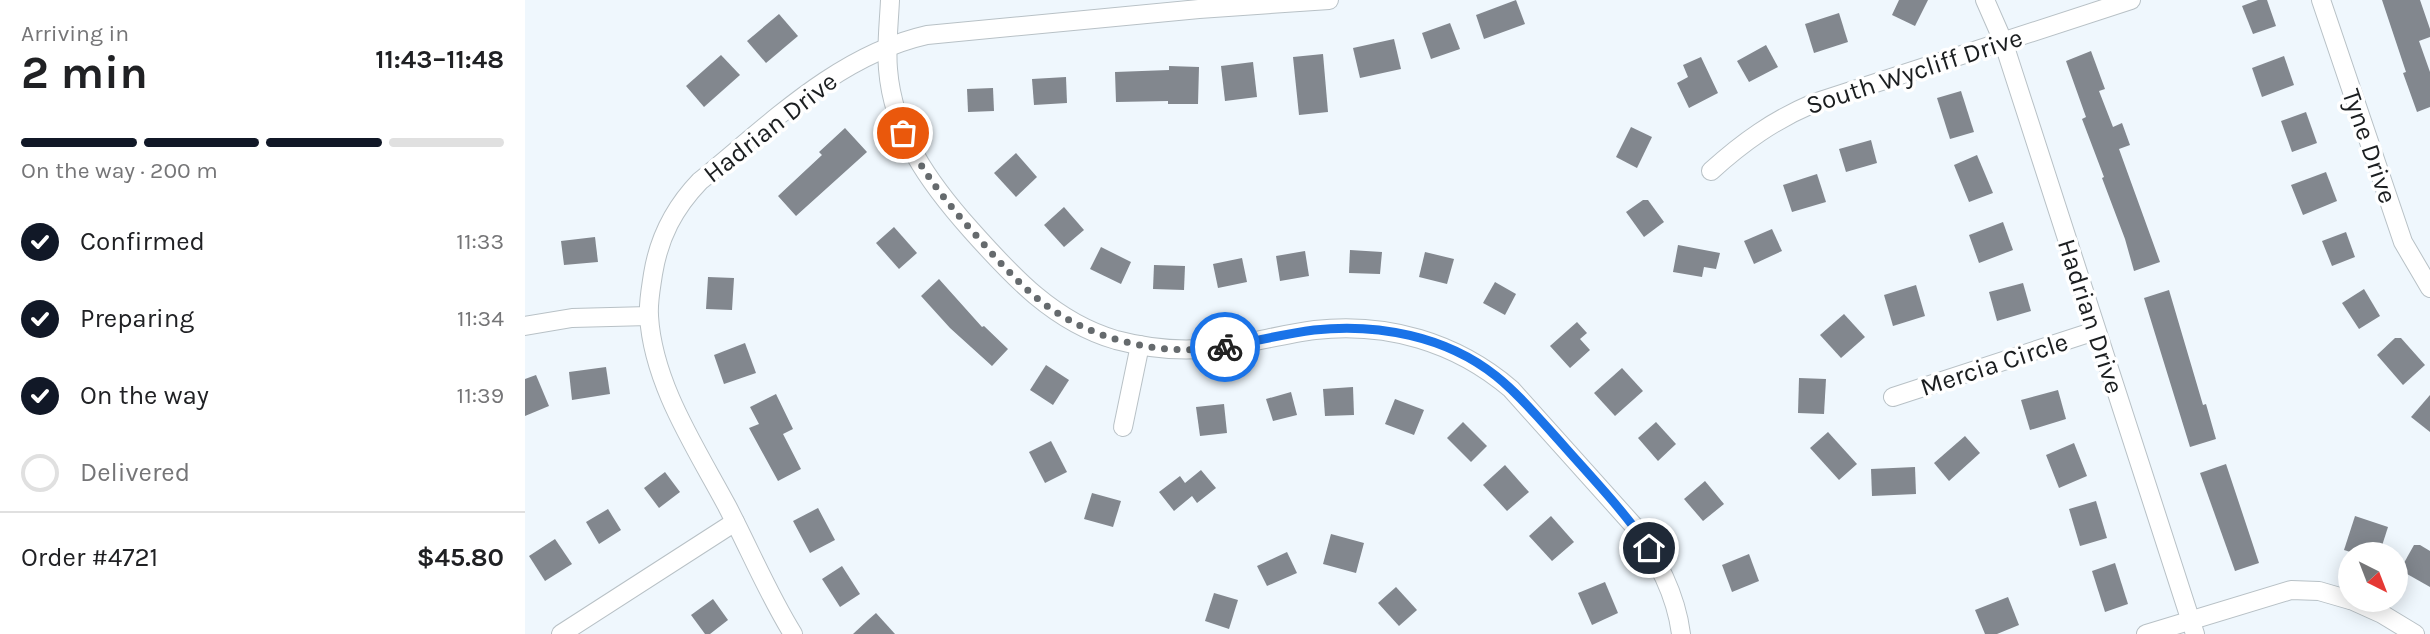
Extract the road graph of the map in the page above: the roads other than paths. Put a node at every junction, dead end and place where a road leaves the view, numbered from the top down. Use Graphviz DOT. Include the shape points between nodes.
graph roads {
  1 [pos="890,0"];
  2 [pos="1329,0"];
  3 [pos="1985,0"];
  4 [pos="2131,0"];
  5 [pos="2321,0"];
  6 [pos="2003,41"];
  7 [pos="888,47"];
  8 [pos="1711,171"];
  9 [pos="2430,288"];
  10 [pos="649,316"];
  11 [pos="525,326"];
  12 [pos="2095,331"];
  13 [pos="1140,345"];
  14 [pos="1893,397"];
  15 [pos="1122,427"];
  16 [pos="736,522"];
  17 [pos="2338,596"];
  18 [pos="2378,612"];
  19 [pos="2193,627"];
  20 [pos="561,634"];
  21 [pos="793,634"];
  22 [pos="1682,634"];
  23 [pos="2146,634"];
  24 [pos="2415,634"];
  1 -- 7 [label="street"];
  2 -- 7 [label="street, Hadrian Drive" via="927,35"];
  3 -- 6 [label="street, Hadrian Drive"];
  4 -- 6 [label="street, South Wycliff Drive"];
  5 -- 9 [label="street, Tyne Drive" via="2403,242"];
  6 -- 8 [label="street, South Wycliff Drive" via="1790,113 1754,134"];
  6 -- 12 [label="street, Hadrian Drive"];
  7 -- 10 [label="street, Hadrian Drive" via="833,76 684,198 656,254"];
  7 -- 13 [label="street" via="890,85 903,133 927,178 957,214 1039,300 1093,331"];
  10 -- 11 [label="street" via="572,317"];
  10 -- 16 [label="street, Hadrian Drive" via="658,365 677,411"];
  12 -- 14 [label="street, Mercia Circle"];
  12 -- 19 [label="street, Hadrian Drive"];
  13 -- 15 [label="street"];
  13 -- 22 [label="street" via="1220,347 1314,330 1363,329 1405,334 1445,346 1511,389 1634,526 1660,567"];
  16 -- 20 [label="street"];
  16 -- 21 [label="street, Hadrian Drive"];
  17 -- 19 [label="street" via="2291,590"];
  18 -- 24 [label="street"];
  19 -- 23 [label="street"];
}
